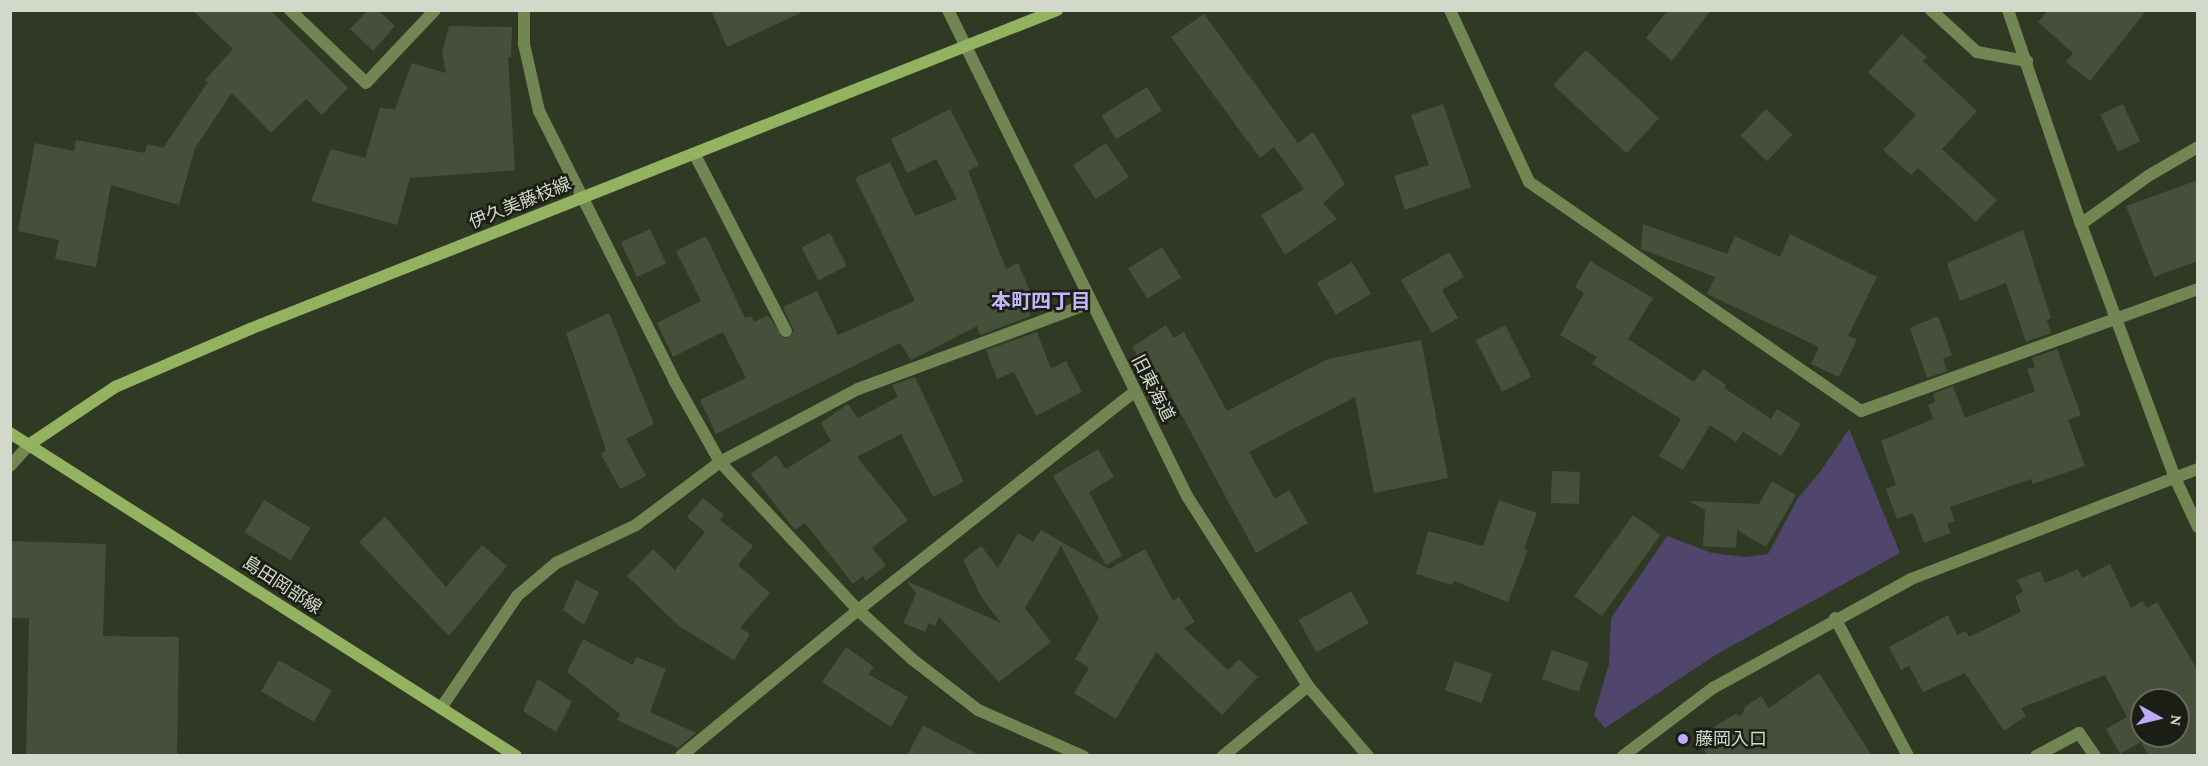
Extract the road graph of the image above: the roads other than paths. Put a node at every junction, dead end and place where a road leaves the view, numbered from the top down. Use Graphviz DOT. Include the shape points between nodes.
graph roads {
  1 [pos="290,10"];
  2 [pos="435,10"];
  3 [pos="524,10"];
  4 [pos="948,10"];
  5 [pos="1057,10"];
  6 [pos="1450,10"];
  7 [pos="1931,10"];
  8 [pos="2008,10"];
  9 [pos="966,47"];
  10 [pos="2027,61"];
  11 [pos="2198,147"];
  12 [pos="695,155"];
  13 [pos="582,198"];
  14 [pos="2081,224"];
  15 [pos="2198,289"];
  16 [pos="1091,303"];
  17 [pos="2116,318"];
  18 [pos="786,331"];
  19 [pos="1134,392"];
  20 [pos="10,433"];
  21 [pos="30,444"];
  22 [pos="720,462"];
  23 [pos="10,466"];
  24 [pos="2198,469"];
  25 [pos="2175,478"];
  26 [pos="2198,527"];
  27 [pos="858,610"];
  28 [pos="1835,618"];
  29 [pos="1308,686"];
  30 [pos="441,708"];
  31 [pos="516,756"];
  32 [pos="681,756"];
  33 [pos="1083,756"];
  34 [pos="1223,756"];
  35 [pos="1368,756"];
  36 [pos="1623,756"];
  37 [pos="1908,756"];
  38 [pos="2036,756"];
  39 [pos="2095,756"];
  1 -- 2 [label="street" via="366,82"];
  3 -- 13 [label="street" via="524,44 538,111"];
  4 -- 9 [label="street, 旧東海道"];
  5 -- 9 [label="main road, 伊久美藤枝線"];
  6 -- 17 [label="street" via="1528,182 1861,411"];
  7 -- 10 [label="street" via="1977,52"];
  8 -- 10 [label="street"];
  9 -- 12 [label="main road, 伊久美藤枝線"];
  9 -- 16 [label="street, 旧東海道"];
  10 -- 14 [label="street"];
  11 -- 14 [label="street" via="2148,176"];
  12 -- 13 [label="main road, 伊久美藤枝線"];
  12 -- 18 [label="street"];
  13 -- 21 [label="main road, 伊久美藤枝線" via="250,329 115,387"];
  13 -- 22 [label="street"];
  14 -- 17 [label="street"];
  15 -- 17 [label="street"];
  16 -- 19 [label="street, 旧東海道"];
  16 -- 22 [label="street" via="858,389"];
  17 -- 25 [label="street"];
  19 -- 27 [label="street"];
  19 -- 29 [label="street, 旧東海道" via="1187,496"];
  20 -- 21 [label="main road"];
  21 -- 23 [label="street"];
  21 -- 30 [label="main road, 島田岡部線"];
  22 -- 27 [label="street"];
  22 -- 30 [label="street" via="636,525 556,563 517,596"];
  24 -- 25 [label="street"];
  25 -- 26 [label="street"];
  25 -- 28 [label="street" via="1911,579"];
  27 -- 32 [label="street"];
  27 -- 33 [label="street" via="978,710"];
  28 -- 36 [label="street" via="1713,688"];
  28 -- 37 [label="street"];
  29 -- 34 [label="street"];
  29 -- 35 [label="street, 旧東海道"];
  30 -- 31 [label="main road, 島田岡部線"];
  38 -- 39 [label="street" via="2079,734"];
}
